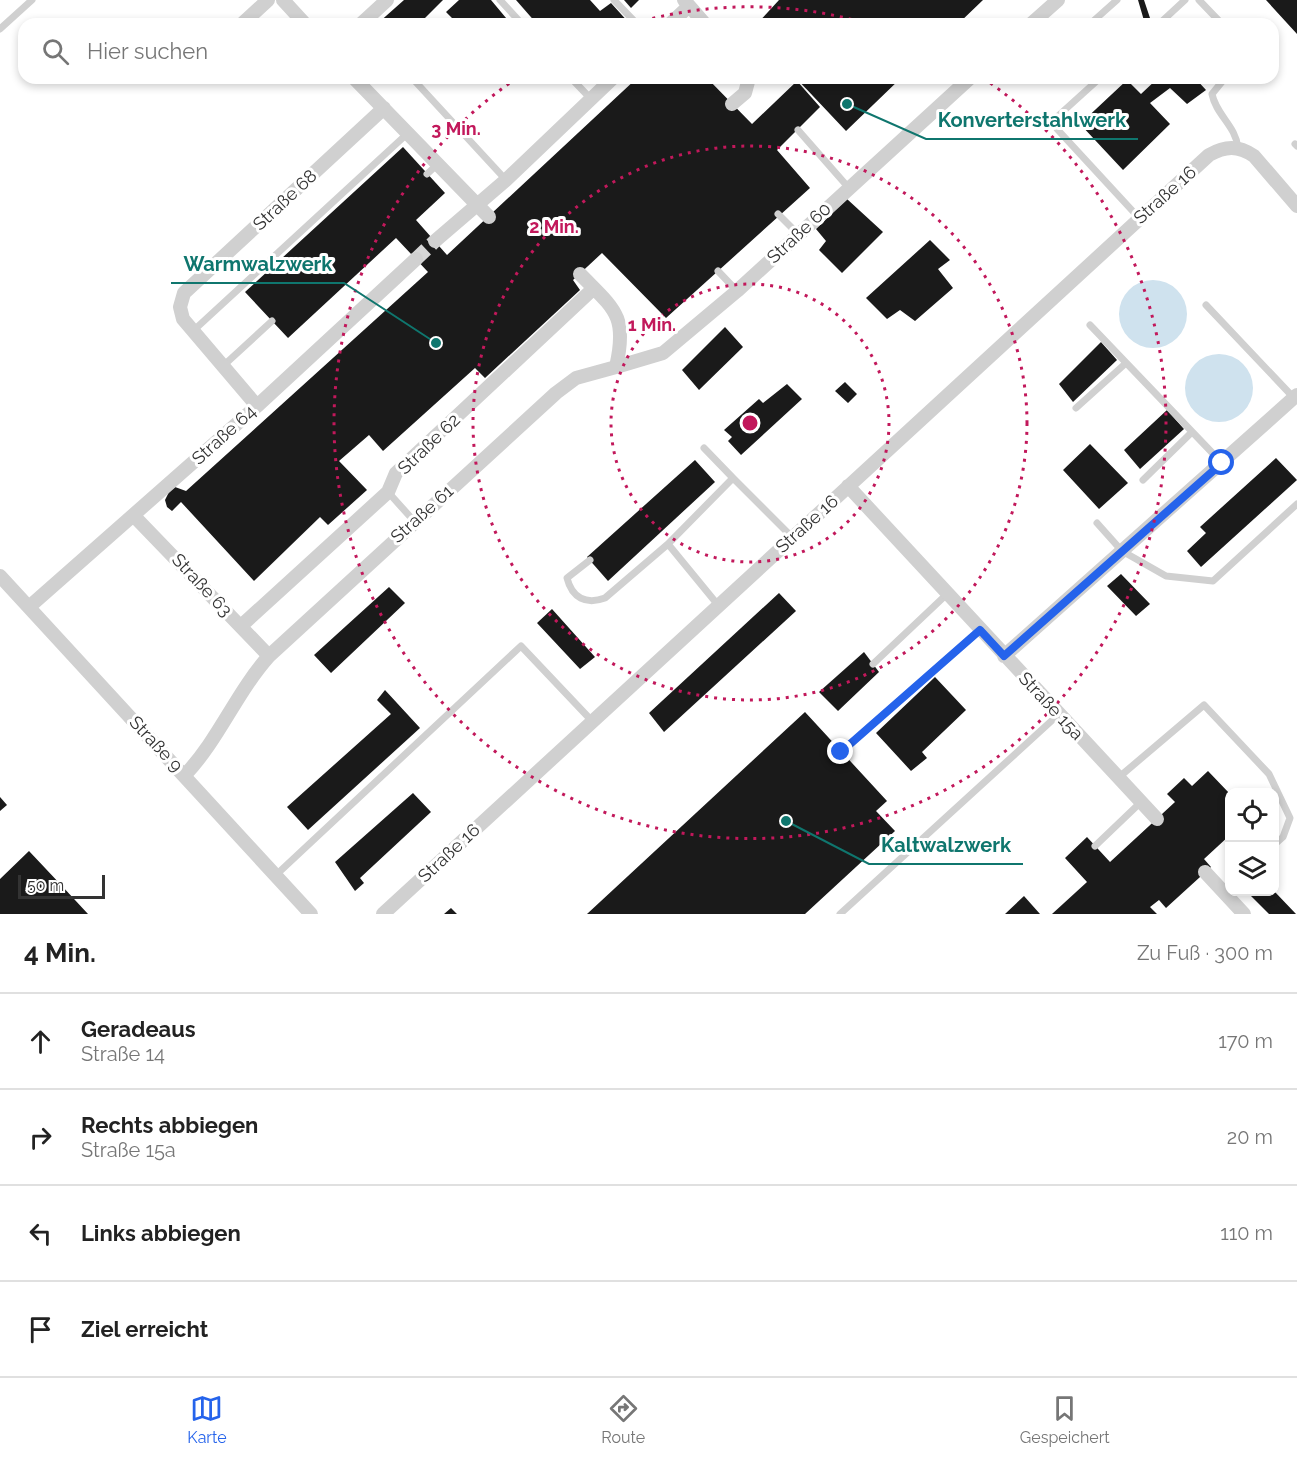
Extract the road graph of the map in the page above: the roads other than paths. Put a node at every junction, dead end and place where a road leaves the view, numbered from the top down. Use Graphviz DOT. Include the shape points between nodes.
graph roads {
  1 [pos="32,0"];
  2 [pos="268,0"];
  3 [pos="283,0"];
  4 [pos="387,0"];
  5 [pos="500,0"];
  6 [pos="614,0"];
  7 [pos="1058,0"];
  8 [pos="1117,0"];
  9 [pos="1185,0"];
  10 [pos="1199,0"];
  11 [pos="686,3"];
  12 [pos="248,18"];
  13 [pos="300,18"];
  14 [pos="368,18"];
  15 [pos="516,18"];
  16 [pos="631,18"];
  17 [pos="675,18"];
  18 [pos="700,18"];
  19 [pos="1038,18"];
  20 [pos="1097,18"];
  21 [pos="1166,18"];
  22 [pos="1216,18"];
  23 [pos="0,30"];
  24 [pos="364,84"];
  25 [pos="418,84"];
  26 [pos="577,84"];
  27 [pos="607,84"];
  28 [pos="747,84"];
  29 [pos="963,84"];
  30 [pos="1093,84"];
  31 [pos="1220,84"];
  32 [pos="591,99"];
  33 [pos="732,104"];
  34 [pos="384,108"];
  35 [pos="798,130"];
  36 [pos="408,133"];
  37 [pos="1238,148"];
  38 [pos="439,163"];
  39 [pos="427,174"];
  40 [pos="507,180"];
  41 [pos="848,187"];
  42 [pos="478,205"];
  43 [pos="1297,206"];
  44 [pos="778,214"];
  45 [pos="489,217"];
  46 [pos="1140,219"];
  47 [pos="798,234"];
  48 [pos="435,241"];
  49 [pos="416,259"];
  50 [pos="718,271"];
  51 [pos="580,274"];
  52 [pos="594,288"];
  53 [pos="737,291"];
  54 [pos="1206,305"];
  55 [pos="272,321"];
  56 [pos="1090,325"];
  57 [pos="193,331"];
  58 [pos="1126,363"];
  59 [pos="616,366"];
  60 [pos="223,367"];
  61 [pos="1295,397"];
  62 [pos="257,406"];
  63 [pos="1076,408"];
  64 [pos="1192,432"];
  65 [pos="704,448"];
  66 [pos="1222,463"];
  67 [pos="734,478"];
  68 [pos="1143,480"];
  69 [pos="848,486"];
  70 [pos="388,492"];
  71 [pos="1297,504"];
  72 [pos="134,516"];
  73 [pos="414,521"];
  74 [pos="1097,523"];
  75 [pos="792,537"];
  76 [pos="668,544"];
  77 [pos="1122,551"];
  78 [pos="590,560"];
  79 [pos="0,576"];
  80 [pos="947,594"];
  81 [pos="718,605"];
  82 [pos="29,607"];
  83 [pos="241,626"];
  84 [pos="980,630"];
  85 [pos="269,656"];
  86 [pos="1004,656"];
  87 [pos="873,664"];
  88 [pos="1059,714"];
  89 [pos="592,721"];
  90 [pos="841,752"];
  91 [pos="185,775"];
  92 [pos="1118,778"];
  93 [pos="1141,802"];
  94 [pos="1156,819"];
  95 [pos="1278,842"];
  96 [pos="1095,846"];
  97 [pos="1205,872"];
  98 [pos="276,875"];
  99 [pos="1225,887"];
  100 [pos="1232,896"];
  101 [pos="311,914"];
  102 [pos="383,914"];
  103 [pos="840,914"];
  104 [pos="1244,914"];
  1 -- 23 [label="lane"];
  2 -- 12 [label="street"];
  3 -- 13 [label="street"];
  4 -- 14 [label="street"];
  5 -- 15 [label="lane"];
  6 -- 16 [label="lane"];
  7 -- 19 [label="street"];
  8 -- 20 [label="lane"];
  9 -- 21 [label="lane"];
  10 -- 22 [label="lane"];
  11 -- 17 [label="street"];
  11 -- 18 [label="street"];
  24 -- 34 [label="street"];
  25 -- 40 [label="lane"];
  26 -- 32 [label="lane"];
  27 -- 32 [label="street"];
  28 -- 33 [label="street" via="745,93"];
  29 -- 41 [label="street, Straße 60"];
  30 -- 46 [label="lane" via="1058,116 1057,129"];
  31 -- 37 [label="lane" via="1212,93 1214,104 1236,134"];
  32 -- 40 [label="street"];
  34 -- 36 [label="street"];
  34 -- 57 [label="street, Straße 68" via="184,293 180,308 183,320"];
  35 -- 41 [label="lane"];
  36 -- 38 [label="street"];
  36 -- 57 [label="lane"];
  37 -- 43 [label="street" via="1254,156"];
  37 -- 46 [label="street, Straße 16" via="1209,155"];
  38 -- 39 [label="lane"];
  38 -- 42 [label="street"];
  40 -- 42 [label="street"];
  41 -- 47 [label="street, Straße 60"];
  42 -- 45 [label="street"];
  42 -- 48 [label="street"];
  44 -- 47 [label="lane"];
  46 -- 69 [label="street, Straße 16"];
  47 -- 53 [label="street, Straße 60"];
  49 -- 62 [label="street, Straße 64"];
  50 -- 53 [label="lane"];
  51 -- 52 [label="street"];
  52 -- 59 [label="street" via="618,314 622,340"];
  52 -- 70 [label="street, Straße 62" via="396,473"];
  53 -- 59 [label="street, Straße 60" via="663,353"];
  54 -- 61 [label="lane"];
  55 -- 60 [label="lane"];
  56 -- 58 [label="lane"];
  57 -- 60 [label="street, Straße 68"];
  58 -- 63 [label="lane"];
  58 -- 64 [label="lane"];
  59 -- 73 [label="street, Straße 61" via="576,378 556,393"];
  60 -- 62 [label="street, Straße 68"];
  61 -- 66 [label="street"];
  62 -- 72 [label="street, Straße 64"];
  64 -- 66 [label="lane"];
  64 -- 68 [label="lane"];
  65 -- 67 [label="lane"];
  66 -- 77 [label="street"];
  67 -- 75 [label="lane"];
  67 -- 76 [label="lane"];
  69 -- 75 [label="street, Straße 16"];
  69 -- 80 [label="street, Straße 15a"];
  70 -- 73 [label="lane"];
  70 -- 83 [label="street, Straße 62"];
  71 -- 77 [label="lane" via="1213,581 1166,576"];
  72 -- 82 [label="street, Straße 64"];
  72 -- 83 [label="street, Straße 63"];
  73 -- 85 [label="street, Straße 61"];
  74 -- 77 [label="lane"];
  75 -- 81 [label="street, Straße 16"];
  76 -- 78 [label="lane" via="606,598 594,602 581,600 570,591 567,578"];
  76 -- 81 [label="lane"];
  77 -- 86 [label="street"];
  79 -- 82 [label="street, Straße 9"];
  80 -- 84 [label="street, Straße 15a"];
  80 -- 87 [label="lane"];
  81 -- 89 [label="street, Straße 16"];
  82 -- 91 [label="street, Straße 9"];
  83 -- 85 [label="street, Straße 63"];
  84 -- 86 [label="street, Straße 15a"];
  84 -- 90 [label="lane"];
  85 -- 91 [label="street, Straße 61"];
  86 -- 88 [label="street, Straße 15a"];
  88 -- 92 [label="street, Straße 15a"];
  88 -- 103 [label="lane"];
  89 -- 98 [label="lane" via="521,646"];
  89 -- 102 [label="street, Straße 16"];
  91 -- 98 [label="street, Straße 9"];
  92 -- 93 [label="street, Straße 15a"];
  92 -- 95 [label="lane" via="1204,705 1269,774 1290,818"];
  93 -- 94 [label="street, Straße 15a"];
  93 -- 96 [label="lane"];
  97 -- 99 [label="street"];
  98 -- 101 [label="street, Straße 9"];
  100 -- 104 [label="street"];
}
